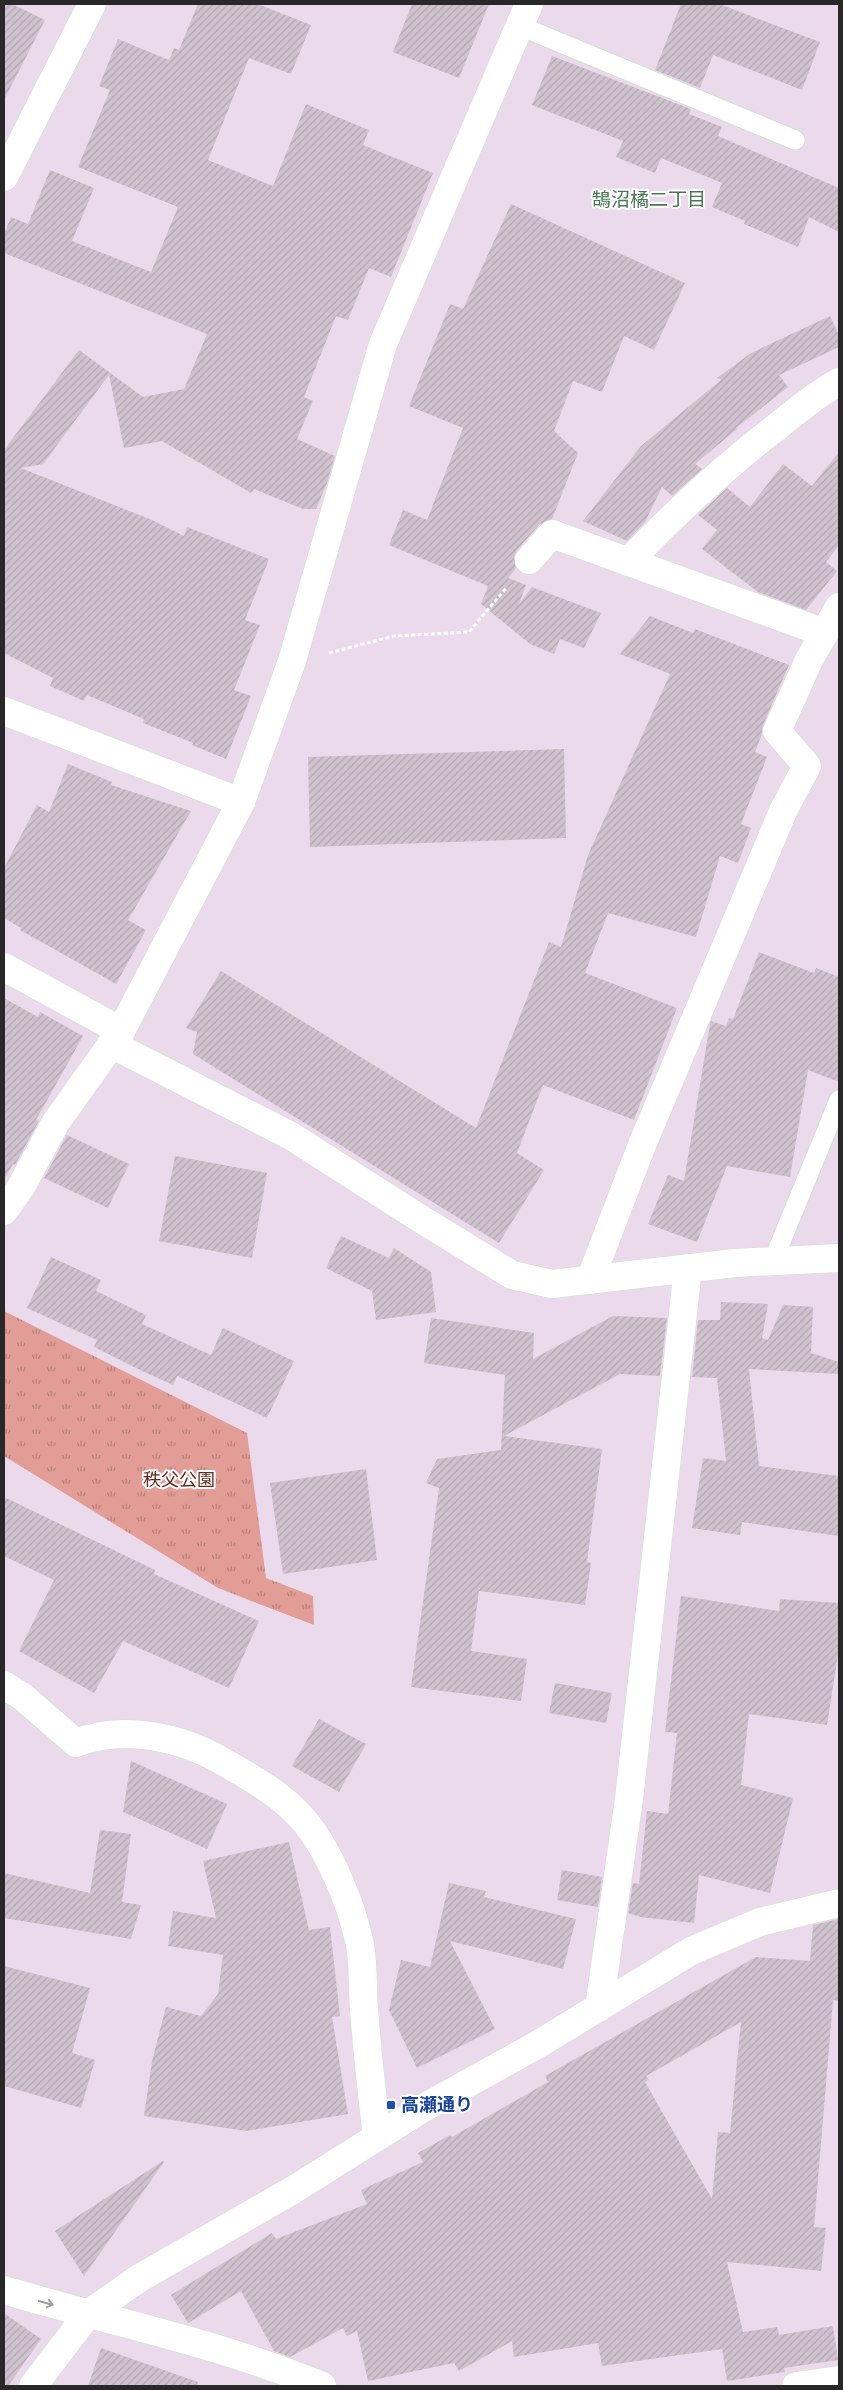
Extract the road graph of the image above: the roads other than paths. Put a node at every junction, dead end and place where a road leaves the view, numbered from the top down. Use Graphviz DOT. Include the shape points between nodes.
graph roads {
  1 [pos="87,6"];
  2 [pos="524,15"];
  3 [pos="795,140"];
  4 [pos="4,177"];
  5 [pos="839,382"];
  6 [pos="529,560"];
  7 [pos="628,562"];
  8 [pos="839,607"];
  9 [pos="825,633"];
  10 [pos="4,711"];
  11 [pos="241,802"];
  12 [pos="4,967"];
  13 [pos="116,1038"];
  14 [pos="839,1100"];
  15 [pos="4,1210"];
  16 [pos="839,1258"];
  17 [pos="773,1261"];
  18 [pos="688,1268"];
  19 [pos="590,1280"];
  20 [pos="4,1685"];
  21 [pos="839,1903"];
  22 [pos="599,2008"];
  23 [pos="377,2137"];
  24 [pos="4,2290"];
  25 [pos="88,2314"];
  26 [pos="839,2380"];
  27 [pos="32,2386"];
  28 [pos="322,2386"];
  29 [pos="796,2386"];
  1 -- 4 [label="street"];
  2 -- 3 [label="lane"];
  2 -- 11 [label="street" via="383,344 304,659"];
  5 -- 7 [label="street" via="819,394 718,475"];
  6 -- 7 [label="street" via="552,534"];
  7 -- 9 [label="street"];
  8 -- 9 [label="street"];
  9 -- 19 [label="street" via="777,731 808,766 780,818 642,1146"];
  10 -- 11 [label="street"];
  11 -- 13 [label="street"];
  12 -- 13 [label="street"];
  13 -- 15 [label="street" via="56,1122 21,1187"];
  13 -- 19 [label="street" via="291,1136 512,1275 552,1284"];
  14 -- 17 [label="lane"];
  16 -- 17 [label="street"];
  17 -- 18 [label="street"];
  18 -- 19 [label="street"];
  18 -- 22 [label="street" via="629,1799"];
  20 -- 23 [label="street" via="23,1697 76,1743 116,1733 156,1737 203,1750 265,1786 299,1814 332,1868 351,1910 360,1943 368,2065"];
  21 -- 22 [label="street" via="760,1922 691,1952"];
  22 -- 23 [label="street"];
  23 -- 25 [label="street" via="293,2190 138,2279"];
  24 -- 25 [label="street, one-way"];
  25 -- 27 [label="street"];
  25 -- 28 [label="street" via="176,2335 279,2368"];
  26 -- 29 [label="street"];
}
